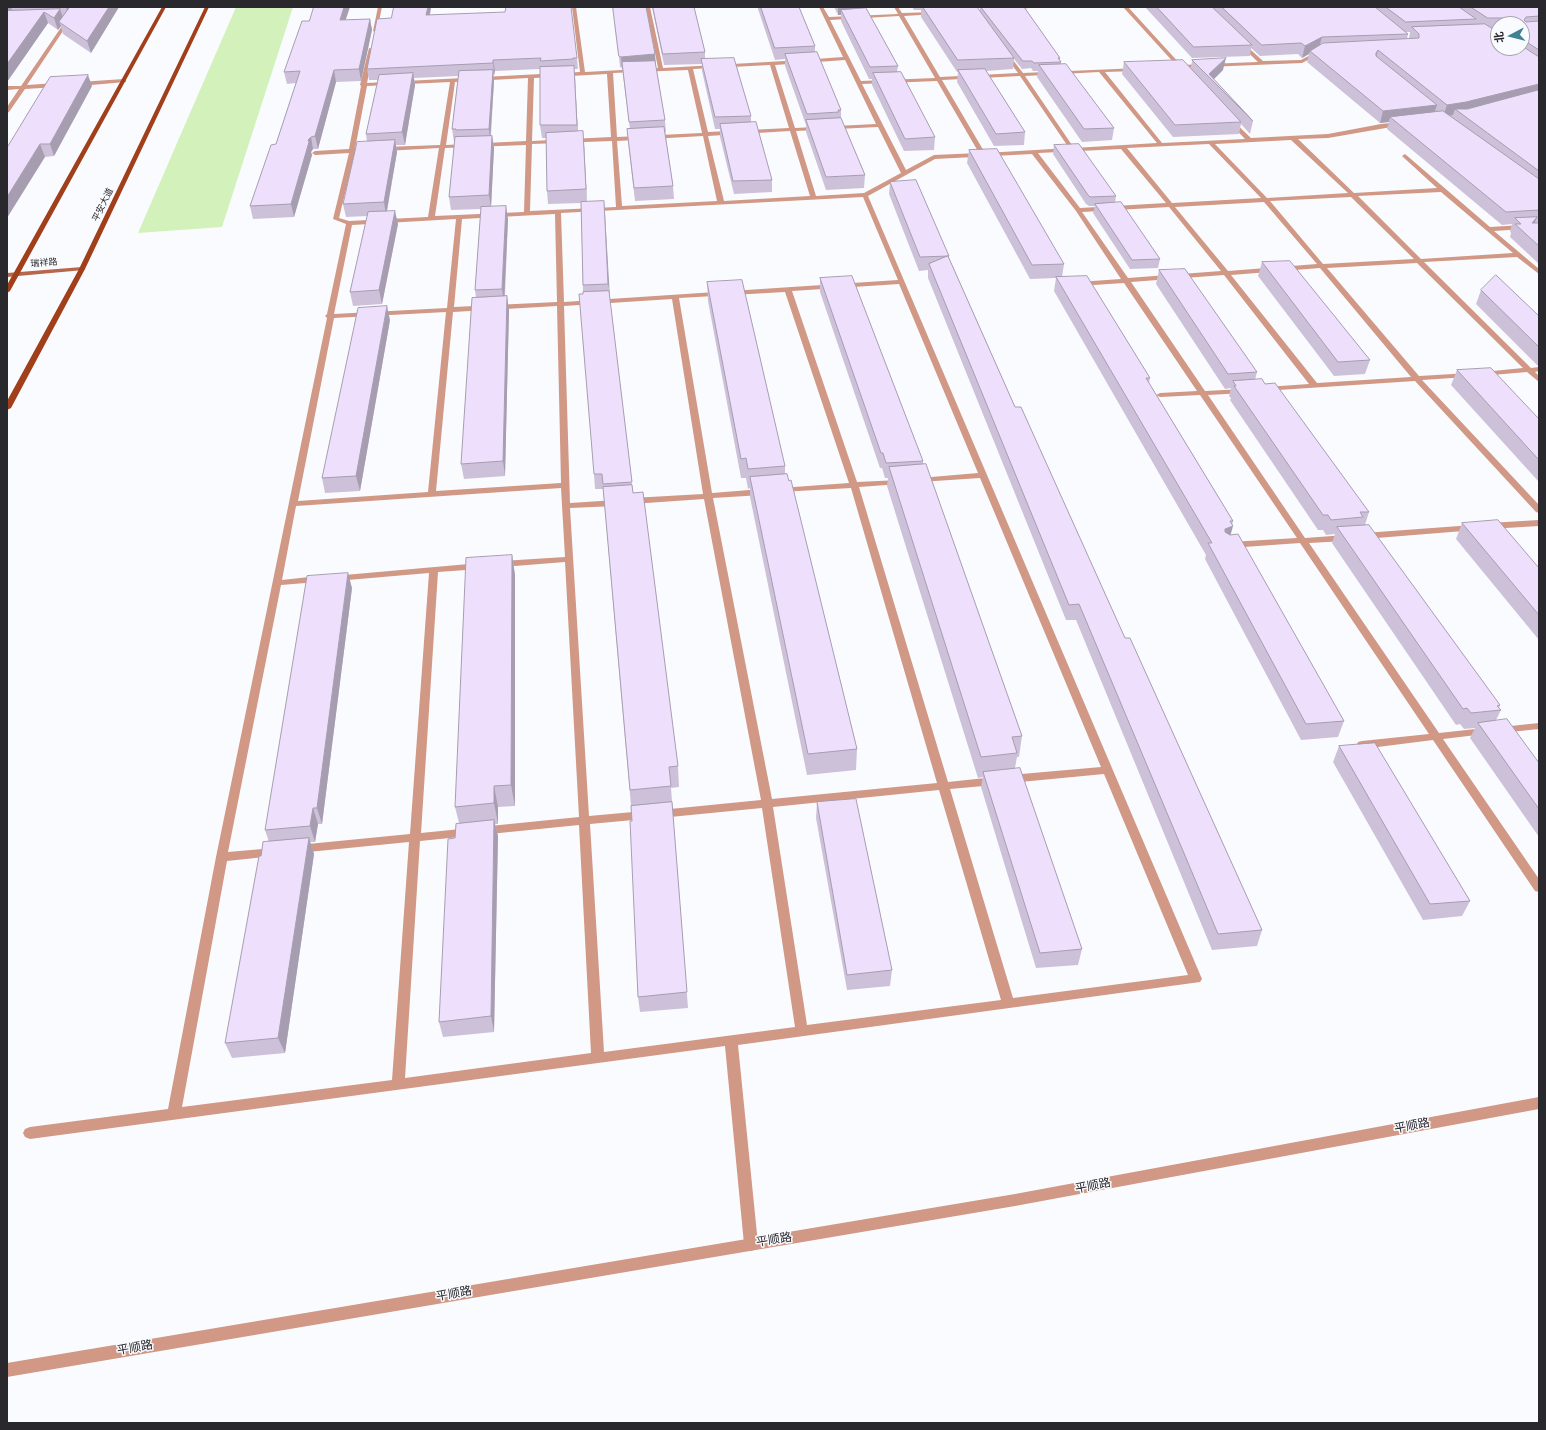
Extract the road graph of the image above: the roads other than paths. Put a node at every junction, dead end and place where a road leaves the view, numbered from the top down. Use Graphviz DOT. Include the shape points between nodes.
graph roads {
  1 [pos="77,7"];
  2 [pos="164,7"];
  3 [pos="207,7"];
  4 [pos="380,7"];
  5 [pos="574,7"];
  6 [pos="648,7"];
  7 [pos="821,7"];
  8 [pos="896,7"];
  9 [pos="1035,7"];
  10 [pos="1125,7"];
  11 [pos="1006,9"];
  12 [pos="938,13"];
  13 [pos="901,15"];
  14 [pos="70,17"];
  15 [pos="62,18"];
  16 [pos="827,19"];
  17 [pos="373,38"];
  18 [pos="1235,38"];
  19 [pos="372,46"];
  20 [pos="1003,49"];
  21 [pos="1327,52"];
  22 [pos="846,58"];
  23 [pos="1262,63"];
  24 [pos="772,64"];
  25 [pos="1180,67"];
  26 [pos="690,68"];
  27 [pos="1166,68"];
  28 [pos="1145,69"];
  29 [pos="661,70"];
  30 [pos="1101,71"];
  31 [pos="610,72"];
  32 [pos="1185,73"];
  33 [pos="583,74"];
  34 [pos="1022,75"];
  35 [pos="531,76"];
  36 [pos="938,79"];
  37 [pos="453,80"];
  38 [pos="124,81"];
  39 [pos="859,83"];
  40 [pos="70,84"];
  41 [pos="62,85"];
  42 [pos="364,85"];
  43 [pos="24,87"];
  44 [pos="7,88"];
  45 [pos="7,111"];
  46 [pos="1228,118"];
  47 [pos="1411,123"];
  48 [pos="880,125"];
  49 [pos="792,130"];
  50 [pos="705,135"];
  51 [pos="1293,138"];
  52 [pos="614,139"];
  53 [pos="1249,140"];
  54 [pos="1210,142"];
  55 [pos="529,143"];
  56 [pos="1161,145"];
  57 [pos="442,147"];
  58 [pos="1123,147"];
  59 [pos="374,150"];
  60 [pos="382,150"];
  61 [pos="1073,150"];
  62 [pos="352,151"];
  63 [pos="1034,152"];
  64 [pos="315,153"];
  65 [pos="983,154"];
  66 [pos="1405,156"];
  67 [pos="904,174"];
  68 [pos="1442,190"];
  69 [pos="865,195"];
  70 [pos="1353,195"];
  71 [pos="814,198"];
  72 [pos="1266,200"];
  73 [pos="721,203"];
  74 [pos="1170,205"];
  75 [pos="618,208"];
  76 [pos="1078,210"];
  77 [pos="558,212"];
  78 [pos="527,213"];
  79 [pos="459,217"];
  80 [pos="431,219"];
  81 [pos="349,224"];
  82 [pos="1539,226"];
  83 [pos="1488,229"];
  84 [pos="1519,255"];
  85 [pos="1419,260"];
  86 [pos="1322,266"];
  87 [pos="82,269"];
  88 [pos="1539,272"];
  89 [pos="1226,273"];
  90 [pos="7,275"];
  91 [pos="16,275"];
  92 [pos="1126,281"];
  93 [pos="902,282"];
  94 [pos="1078,284"];
  95 [pos="788,289"];
  96 [pos="7,291"];
  97 [pos="675,297"];
  98 [pos="560,304"];
  99 [pos="450,310"];
  100 [pos="329,316"];
  101 [pos="1539,369"];
  102 [pos="1529,370"];
  103 [pos="1417,379"];
  104 [pos="1539,380"];
  105 [pos="1315,386"];
  106 [pos="1203,394"];
  107 [pos="1160,395"];
  108 [pos="7,408"];
  109 [pos="983,475"];
  110 [pos="566,485"];
  111 [pos="854,485"];
  112 [pos="432,494"];
  113 [pos="708,496"];
  114 [pos="292,504"];
  115 [pos="566,506"];
  116 [pos="1539,510"];
  117 [pos="1539,523"];
  118 [pos="1303,541"];
  119 [pos="1226,546"];
  120 [pos="570,559"];
  121 [pos="434,570"];
  122 [pos="276,583"];
  123 [pos="1539,726"];
  124 [pos="1436,737"];
  125 [pos="1352,746"];
  126 [pos="1108,770"];
  127 [pos="943,786"];
  128 [pos="767,803"];
  129 [pos="584,821"];
  130 [pos="415,838"];
  131 [pos="222,857"];
  132 [pos="1539,888"];
  133 [pos="1008,1003"];
  134 [pos="802,1031"];
  135 [pos="731,1040"];
  136 [pos="598,1058"];
  137 [pos="398,1084"];
  138 [pos="1539,1103"];
  139 [pos="174,1114"];
  140 [pos="30,1133"];
  141 [pos="751,1244"];
  142 [pos="7,1370"];
  1 -- 14 [label="street"];
  2 -- 38 [label="main road"];
  3 -- 87 [label="main road, 平安大道"];
  4 -- 17 [label="street"];
  5 -- 33 [label="street"];
  6 -- 29 [label="street"];
  7 -- 16 [label="street"];
  8 -- 13 [label="street"];
  9 -- 11 [label="street"];
  10 -- 25 [label="street"];
  12 -- 13 [label="street"];
  13 -- 16 [label="street"];
  13 -- 36 [label="street"];
  14 -- 15 [label="street"];
  14 -- 43 [label="street"];
  16 -- 22 [label="street"];
  18 -- 23 [label="street"];
  19 -- 42 [label="street"];
  20 -- 34 [label="street"];
  21 -- 23 [label="street" via="1319,52 1302,61"];
  22 -- 24 [label="street"];
  22 -- 39 [label="street"];
  23 -- 25 [label="street"];
  24 -- 26 [label="street"];
  24 -- 49 [label="street"];
  25 -- 27 [label="street"];
  25 -- 32 [label="street"];
  26 -- 29 [label="street"];
  26 -- 50 [label="street"];
  28 -- 30 [label="street"];
  29 -- 31 [label="street"];
  30 -- 34 [label="street"];
  30 -- 56 [label="street"];
  31 -- 33 [label="street"];
  31 -- 52 [label="street"];
  33 -- 35 [label="street"];
  34 -- 36 [label="street"];
  34 -- 61 [label="street"];
  35 -- 37 [label="street"];
  35 -- 55 [label="street"];
  36 -- 39 [label="street"];
  36 -- 65 [label="street"];
  37 -- 42 [label="street"];
  37 -- 57 [label="street"];
  38 -- 40 [label="street"];
  38 -- 91 [label="main road"];
  39 -- 48 [label="street"];
  41 -- 43 [label="street"];
  42 -- 62 [label="street"];
  43 -- 44 [label="street"];
  43 -- 45 [label="street"];
  46 -- 53 [label="street"];
  47 -- 51 [label="street" via="1328,136"];
  48 -- 49 [label="street"];
  48 -- 67 [label="street"];
  49 -- 50 [label="street"];
  49 -- 71 [label="street"];
  50 -- 52 [label="street"];
  50 -- 73 [label="street"];
  51 -- 53 [label="street"];
  51 -- 70 [label="street"];
  52 -- 55 [label="street"];
  52 -- 75 [label="street"];
  53 -- 54 [label="street"];
  54 -- 56 [label="street"];
  54 -- 72 [label="street"];
  55 -- 57 [label="street"];
  55 -- 78 [label="street"];
  56 -- 58 [label="street"];
  57 -- 60 [label="street"];
  57 -- 80 [label="street"];
  58 -- 61 [label="street"];
  58 -- 74 [label="street"];
  59 -- 62 [label="street"];
  61 -- 63 [label="street"];
  62 -- 64 [label="street"];
  62 -- 81 [label="street" via="336,220"];
  63 -- 65 [label="street"];
  63 -- 76 [label="street"];
  65 -- 67 [label="street" via="934,157"];
  66 -- 68 [label="street"];
  67 -- 69 [label="street"];
  68 -- 70 [label="street"];
  68 -- 83 [label="street"];
  69 -- 71 [label="street"];
  69 -- 93 [label="street"];
  70 -- 72 [label="street"];
  70 -- 85 [label="street"];
  71 -- 73 [label="street"];
  72 -- 74 [label="street"];
  72 -- 86 [label="street"];
  73 -- 75 [label="street"];
  74 -- 76 [label="street"];
  74 -- 89 [label="street"];
  75 -- 77 [label="street"];
  76 -- 92 [label="street"];
  77 -- 78 [label="street"];
  77 -- 98 [label="street"];
  78 -- 79 [label="street"];
  79 -- 80 [label="street"];
  79 -- 99 [label="street"];
  80 -- 81 [label="street"];
  81 -- 100 [label="street"];
  82 -- 83 [label="street"];
  83 -- 84 [label="street"];
  84 -- 85 [label="street"];
  84 -- 88 [label="street"];
  85 -- 86 [label="street"];
  85 -- 102 [label="street"];
  86 -- 89 [label="street"];
  86 -- 103 [label="street"];
  87 -- 91 [label="street, 瑞祥路"];
  87 -- 108 [label="main road, 平安大道"];
  89 -- 92 [label="street"];
  89 -- 105 [label="street"];
  90 -- 91 [label="street, 瑞祥路"];
  91 -- 96 [label="main road"];
  92 -- 94 [label="street"];
  92 -- 106 [label="street"];
  93 -- 95 [label="street"];
  93 -- 109 [label="street"];
  95 -- 97 [label="street"];
  95 -- 111 [label="street"];
  97 -- 98 [label="street"];
  97 -- 113 [label="street"];
  98 -- 99 [label="street"];
  98 -- 110 [label="street"];
  99 -- 100 [label="street"];
  99 -- 112 [label="street"];
  100 -- 114 [label="street"];
  101 -- 102 [label="street"];
  102 -- 103 [label="street"];
  102 -- 104 [label="street"];
  103 -- 105 [label="street"];
  103 -- 116 [label="street"];
  105 -- 106 [label="street"];
  106 -- 107 [label="street"];
  106 -- 118 [label="street"];
  109 -- 111 [label="street"];
  109 -- 126 [label="street"];
  110 -- 112 [label="street"];
  110 -- 115 [label="street"];
  111 -- 113 [label="street"];
  111 -- 127 [label="street"];
  112 -- 114 [label="street"];
  113 -- 115 [label="street"];
  113 -- 128 [label="street"];
  114 -- 122 [label="street"];
  115 -- 120 [label="street"];
  117 -- 118 [label="street"];
  118 -- 119 [label="street"];
  118 -- 124 [label="street"];
  120 -- 121 [label="street"];
  120 -- 129 [label="street"];
  121 -- 122 [label="street"];
  121 -- 130 [label="street"];
  122 -- 131 [label="street"];
  123 -- 124 [label="street"];
  124 -- 125 [label="street"];
  124 -- 132 [label="street"];
  126 -- 127 [label="street"];
  126 -- 133 [label="street" via="1196,978"];
  127 -- 128 [label="street"];
  127 -- 133 [label="street"];
  128 -- 129 [label="street"];
  128 -- 134 [label="street"];
  129 -- 130 [label="street"];
  129 -- 136 [label="street"];
  130 -- 131 [label="street"];
  130 -- 137 [label="street"];
  131 -- 139 [label="street"];
  133 -- 134 [label="street"];
  134 -- 135 [label="street"];
  135 -- 136 [label="street"];
  135 -- 141 [label="street"];
  136 -- 137 [label="street"];
  137 -- 139 [label="street"];
  138 -- 141 [label="street, 平顺路" via="1022,1199"];
  139 -- 140 [label="street"];
  141 -- 142 [label="street, 平顺路"];
}
